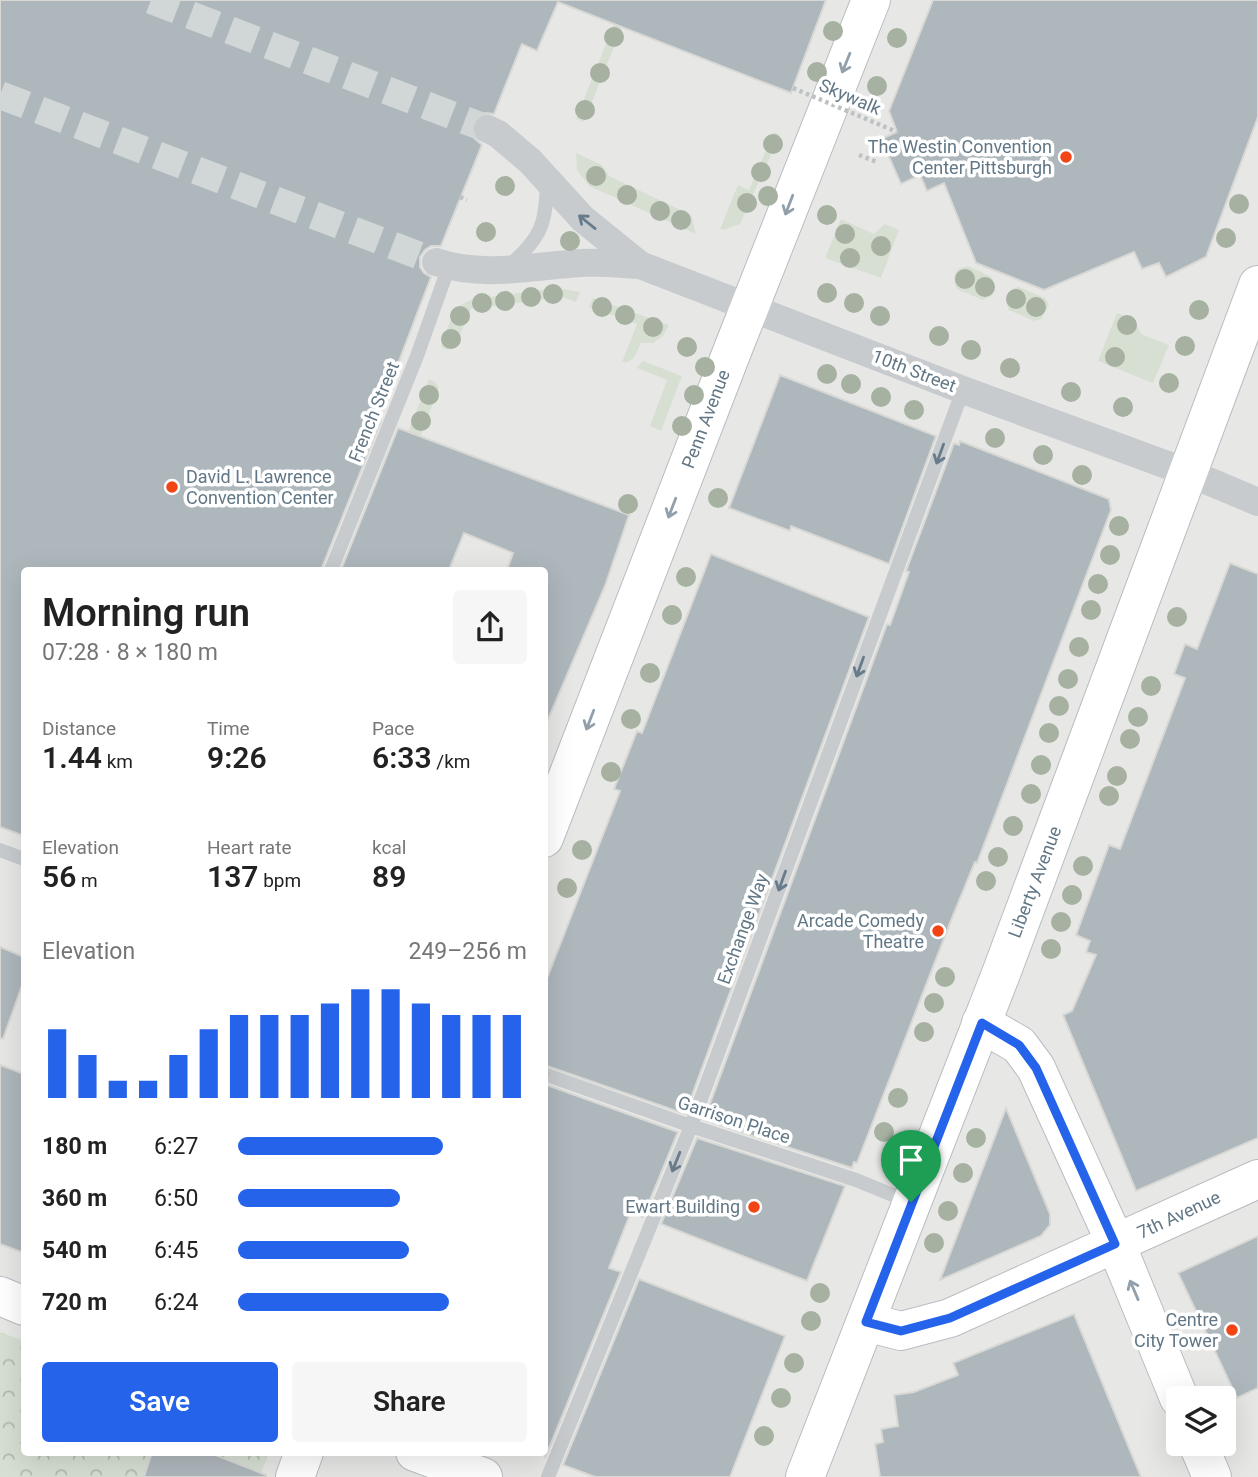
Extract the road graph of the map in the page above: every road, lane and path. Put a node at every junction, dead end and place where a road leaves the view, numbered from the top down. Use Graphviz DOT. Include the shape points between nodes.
graph roads {
  1 [pos="872,0"];
  2 [pos="793,88"];
  3 [pos="488,129"];
  4 [pos="897,132"];
  5 [pos="859,155"];
  6 [pos="877,162"];
  7 [pos="547,180"];
  8 [pos="460,197"];
  9 [pos="467,200"];
  10 [pos="443,264"];
  11 [pos="640,265"];
  12 [pos="506,270"];
  13 [pos="1258,285"];
  14 [pos="750,307"];
  15 [pos="963,390"];
  16 [pos="1189,473"];
  17 [pos="1258,502"];
  18 [pos="332,567"];
  19 [pos="548,828"];
  20 [pos="0,850"];
  21 [pos="21,858"];
  22 [pos="982,1023"];
  23 [pos="548,1071"];
  24 [pos="691,1126"];
  25 [pos="1258,1179"];
  26 [pos="911,1202"];
  27 [pos="1115,1244"];
  28 [pos="0,1296"];
  29 [pos="21,1305"];
  30 [pos="866,1322"];
  31 [pos="1175,1386"];
  32 [pos="303,1456"];
  33 [pos="426,1456"];
  34 [pos="1203,1456"];
  35 [pos="295,1477"];
  36 [pos="483,1477"];
  37 [pos="548,1477"];
  38 [pos="805,1477"];
  39 [pos="1212,1477"];
  1 -- 14 [label="main road, Penn Avenue, one-way"];
  2 -- 4 [label="path, Skywalk, bridge"];
  3 -- 7 [label="street, 10th Street"];
  5 -- 6 [label="path"];
  11 -- 7 [label="street, 10th Street, one-way" via="583,219"];
  7 -- 12 [label="lane" via="543,225"];
  8 -- 9 [label="path"];
  10 -- 12 [label="street, 10th Street" via="489,272"];
  10 -- 18 [label="lane, French Street" via="417,356"];
  11 -- 12 [label="street, 10th Street" via="583,263"];
  11 -- 14 [label="street, 10th Street"];
  13 -- 16 [label="main road, Liberty Avenue"];
  14 -- 15 [label="street, 10th Street"];
  14 -- 19 [label="main road, Penn Avenue, one-way"];
  15 -- 16 [label="street, 10th Street"];
  15 -- 24 [label="lane, Exchange Way, one-way"];
  16 -- 17 [label="street, 10th Street"];
  16 -- 22 [label="main road, Liberty Avenue"];
  20 -- 21 [label="lane"];
  22 -- 26 [label="main road, Liberty Avenue"];
  22 -- 27 [label="main road" via="1019,1045 1036,1068"];
  23 -- 24 [label="lane, Garrison Place"];
  24 -- 26 [label="lane, Garrison Place"];
  24 -- 37 [label="lane, Exchange Way, one-way"];
  25 -- 27 [label="main road, 7th Avenue"];
  26 -- 30 [label="main road, Liberty Avenue"];
  27 -- 30 [label="main road, 7th Avenue" via="942,1321 901,1331"];
  31 -- 27 [label="main road, one-way"];
  28 -- 29 [label="main road"];
  30 -- 38 [label="main road, Liberty Avenue"];
  32 -- 35 [label="main road"];
  33 -- 36 [label="main road"];
  34 -- 39 [label="main road"];
}
